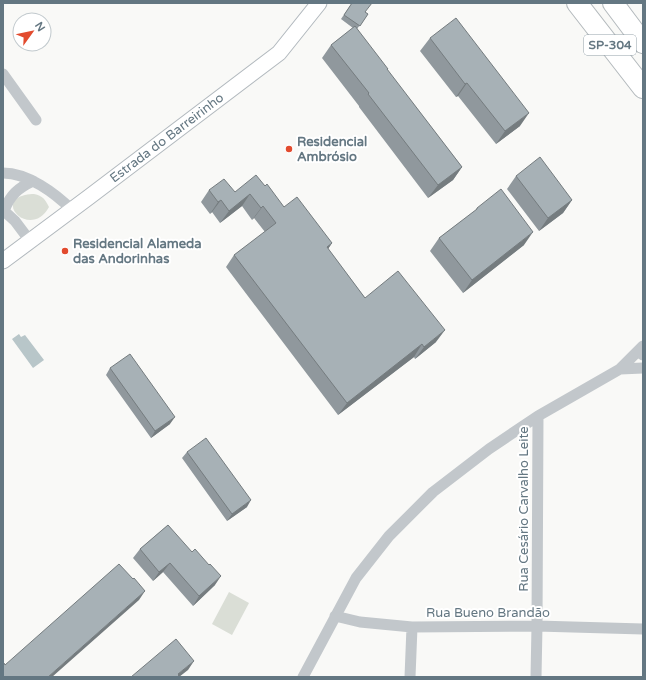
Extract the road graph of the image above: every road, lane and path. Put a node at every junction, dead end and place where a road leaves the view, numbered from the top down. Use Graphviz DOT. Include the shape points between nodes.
graph roads {
  1 [pos="319,3"];
  2 [pos="577,3"];
  3 [pos="613,3"];
  4 [pos="643,43"];
  5 [pos="3,74"];
  6 [pos="643,88"];
  7 [pos="36,120"];
  8 [pos="3,173"];
  9 [pos="33,181"];
  10 [pos="3,210"];
  11 [pos="72,210"];
  12 [pos="30,242"];
  13 [pos="3,261"];
  14 [pos="643,346"];
  15 [pos="643,350"];
  16 [pos="643,354"];
  17 [pos="643,368"];
  18 [pos="620,369"];
  19 [pos="538,416"];
  20 [pos="335,616"];
  21 [pos="538,626"];
  22 [pos="412,627"];
  23 [pos="643,629"];
  24 [pos="303,677"];
  25 [pos="410,677"];
  26 [pos="536,677"];
  1 -- 11 [label="main road, Estrada do Barreirinho" via="279,52"];
  2 -- 6 [label="highway, SP-304"];
  3 -- 4 [label="highway, SP-304"];
  5 -- 7 [label="street"];
  8 -- 9 [label="street" via="11,173"];
  9 -- 10 [label="street" via="16,191"];
  9 -- 11 [label="street" via="63,200"];
  10 -- 12 [label="street" via="15,221"];
  11 -- 12 [label="main road, Estrada do Barreirinho"];
  12 -- 13 [label="main road, Estrada do Barreirinho"];
  14 -- 18 [label="street"];
  15 -- 16 [label="street"];
  17 -- 18 [label="street"];
  18 -- 19 [label="street"];
  19 -- 20 [label="street" via="488,449 433,492 389,536 360,572"];
  19 -- 21 [label="street, Rua Cesário Carvalho Leite"];
  20 -- 22 [label="street, Rua Bueno Brandão" via="360,622"];
  20 -- 24 [label="street"];
  21 -- 22 [label="street, Rua Bueno Brandão"];
  21 -- 23 [label="street, Rua Bueno Brandão"];
  21 -- 26 [label="street, Rua Cesário Carvalho Leite"];
  22 -- 25 [label="street"];
}
